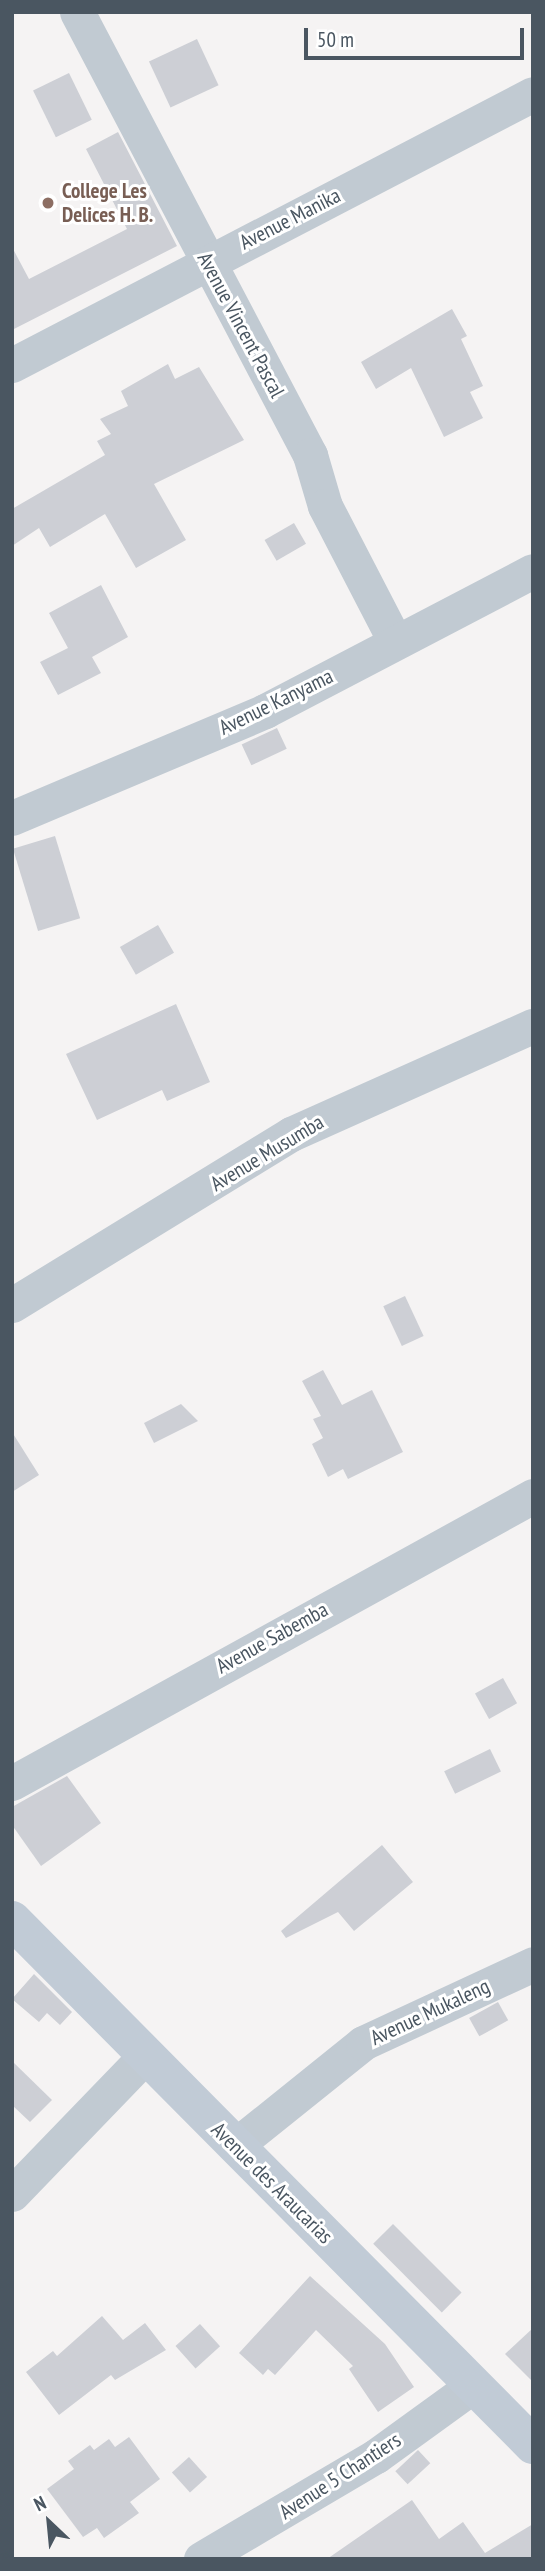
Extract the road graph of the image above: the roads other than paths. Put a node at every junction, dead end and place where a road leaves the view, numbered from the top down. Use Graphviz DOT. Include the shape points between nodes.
graph roads {
  1 [pos="76,12"];
  2 [pos="533,94"];
  3 [pos="207,262"];
  4 [pos="12,365"];
  5 [pos="533,571"];
  6 [pos="395,641"];
  7 [pos="12,818"];
  8 [pos="533,1026"];
  9 [pos="12,1305"];
  10 [pos="533,1496"];
  11 [pos="12,1783"];
  12 [pos="12,1920"];
  13 [pos="533,1964"];
  14 [pos="146,2055"];
  15 [pos="235,2146"];
  16 [pos="12,2194"];
  17 [pos="474,2385"];
  18 [pos="533,2445"];
  19 [pos="201,2559"];
  1 -- 3 [label="street, Avenue Vincent Pascal"];
  2 -- 3 [label="street, Avenue Manika"];
  3 -- 4 [label="street, Avenue Manika"];
  3 -- 6 [label="street, Avenue Vincent Pascal" via="310,455 325,506"];
  5 -- 6 [label="street, Avenue Kanyama"];
  6 -- 7 [label="street, Avenue Kanyama" via="265,711"];
  8 -- 9 [label="street, Avenue Musumba" via="291,1134"];
  10 -- 11 [label="street, Avenue Sabemba"];
  12 -- 14 [label="street, Avenue des Araucarias"];
  13 -- 15 [label="street, Avenue Mukaleng" via="372,2037"];
  14 -- 15 [label="street, Avenue des Araucarias"];
  14 -- 16 [label="street"];
  15 -- 17 [label="street, Avenue des Araucarias"];
  17 -- 18 [label="street, Avenue des Araucarias"];
  17 -- 19 [label="street, Avenue 5 Chantiers" via="376,2456"];
}
